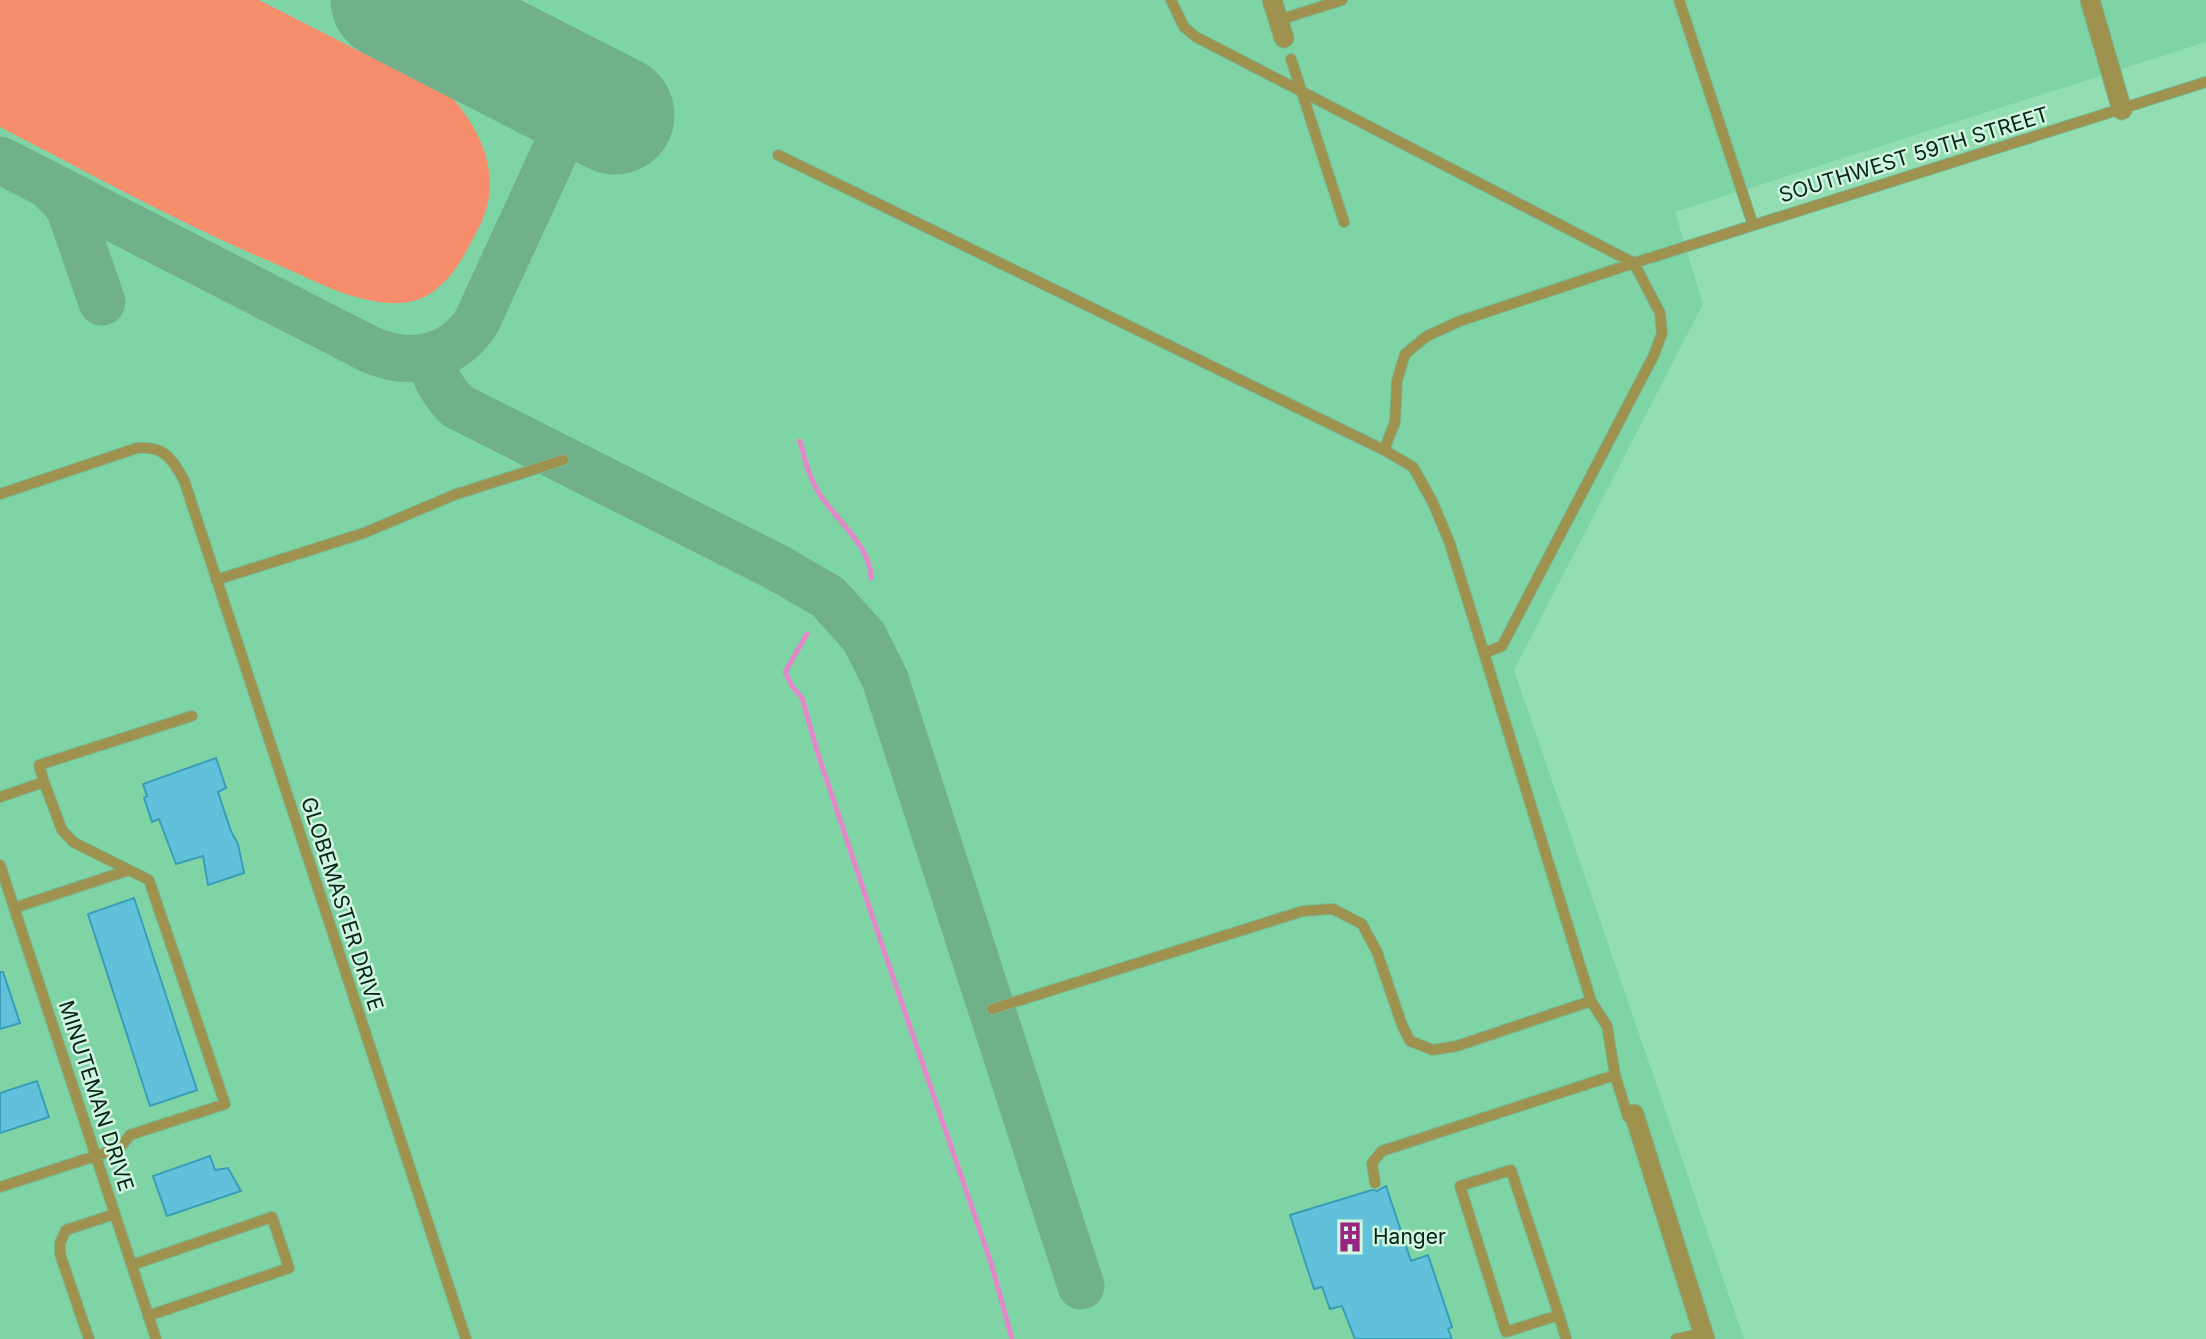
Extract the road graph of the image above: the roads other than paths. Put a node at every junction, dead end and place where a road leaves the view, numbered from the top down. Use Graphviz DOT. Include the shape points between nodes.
graph roads {
  1 [pos="1171,0"];
  2 [pos="1272,0"];
  3 [pos="1342,0"];
  4 [pos="1679,0"];
  5 [pos="2090,0"];
  6 [pos="1281,29"];
  7 [pos="1291,59"];
  8 [pos="2206,82"];
  9 [pos="1301,89"];
  10 [pos="2122,110"];
  11 [pos="778,155"];
  12 [pos="1344,222"];
  13 [pos="1753,225"];
  14 [pos="1633,263"];
  15 [pos="1384,450"];
  16 [pos="563,460"];
  17 [pos="0,494"];
  18 [pos="216,580"];
  19 [pos="1484,653"];
  20 [pos="192,716"];
  21 [pos="44,782"];
  22 [pos="0,797"];
  23 [pos="0,865"];
  24 [pos="129,870"];
  25 [pos="14,908"];
  26 [pos="1591,1001"];
  27 [pos="992,1009"];
  28 [pos="1615,1075"];
  29 [pos="1631,1115"];
  30 [pos="96,1156"];
  31 [pos="1375,1183"];
  32 [pos="0,1187"];
  33 [pos="115,1214"];
  34 [pos="132,1265"];
  35 [pos="1559,1315"];
  36 [pos="148,1316"];
  37 [pos="1704,1336"];
  38 [pos="89,1339"];
  39 [pos="156,1339"];
  40 [pos="466,1339"];
  41 [pos="1566,1339"];
  42 [pos="1676,1339"];
  1 -- 9 [label="lane" via="1184,27 1196,37"];
  2 -- 6 [label="street"];
  3 -- 6 [label="lane"];
  4 -- 13 [label="lane"];
  5 -- 10 [label="street"];
  7 -- 9 [label="lane"];
  8 -- 10 [label="lane, SOUTHWEST 59TH STREET"];
  9 -- 12 [label="lane"];
  9 -- 14 [label="lane"];
  10 -- 13 [label="lane, SOUTHWEST 59TH STREET"];
  11 -- 15 [label="lane"];
  13 -- 14 [label="lane, SOUTHWEST 59TH STREET"];
  14 -- 15 [label="lane, SOUTHWEST 59TH STREET" via="1427,336 1405,354 1397,381 1395,422"];
  14 -- 19 [label="lane" via="1660,313 1662,333 1654,355 1502,646"];
  15 -- 19 [label="lane" via="1413,467 1432,501"];
  16 -- 18 [label="lane" via="454,495 364,533"];
  17 -- 18 [label="lane, GLOBEMASTER DRIVE" via="150,447 174,461 184,480"];
  18 -- 40 [label="lane, GLOBEMASTER DRIVE"];
  19 -- 26 [label="lane"];
  20 -- 21 [label="lane" via="39,765"];
  21 -- 22 [label="lane"];
  21 -- 24 [label="lane" via="68,836"];
  23 -- 25 [label="lane, MINUTEMAN DRIVE"];
  24 -- 25 [label="lane"];
  24 -- 30 [label="lane" via="149,880 225,1104 130,1135 120,1148"];
  25 -- 30 [label="lane, MINUTEMAN DRIVE"];
  26 -- 27 [label="lane" via="1433,1050 1410,1041 1362,924 1333,909 1303,911"];
  26 -- 28 [label="lane" via="1607,1026"];
  28 -- 29 [label="lane"];
  28 -- 31 [label="lane" via="1382,1151 1372,1163"];
  29 -- 37 [label="street"];
  30 -- 32 [label="lane"];
  30 -- 33 [label="lane, MINUTEMAN DRIVE"];
  33 -- 34 [label="lane, MINUTEMAN DRIVE"];
  33 -- 38 [label="lane" via="66,1230 60,1243"];
  34 -- 36 [label="lane, MINUTEMAN DRIVE"];
  34 -- 36 [label="lane" via="272,1217 289,1268"];
  35 -- 35 [label="lane" via="1511,1170 1460,1186 1506,1332"];
  35 -- 41 [label="lane"];
  36 -- 39 [label="lane, MINUTEMAN DRIVE"];
  37 -- 42 [label="lane"];
}
